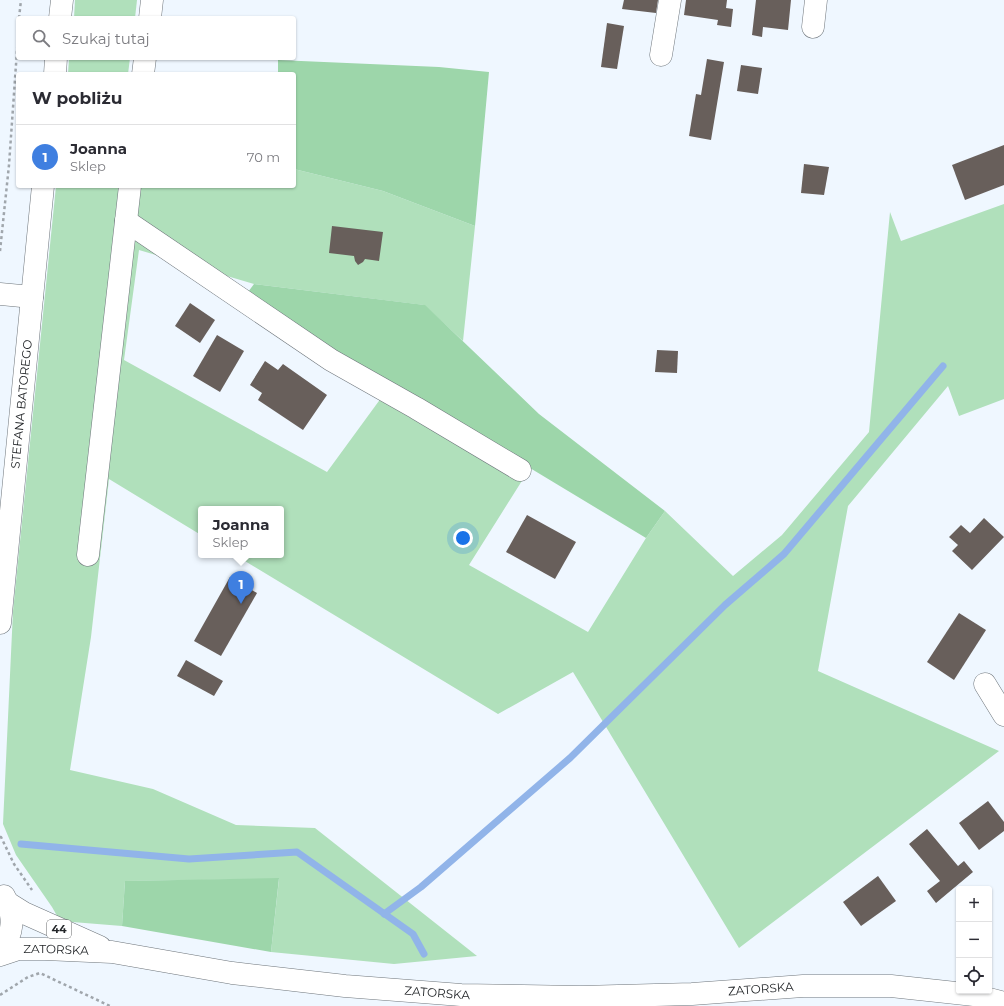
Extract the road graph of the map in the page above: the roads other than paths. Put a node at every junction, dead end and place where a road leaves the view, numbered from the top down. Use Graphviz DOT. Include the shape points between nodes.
graph roads {
  1 [pos="62,0"];
  2 [pos="152,0"];
  3 [pos="670,0"];
  4 [pos="816,0"];
  5 [pos="60,16"];
  6 [pos="150,16"];
  7 [pos="813,28"];
  8 [pos="661,55"];
  9 [pos="56,60"];
  10 [pos="145,60"];
  11 [pos="54,72"];
  12 [pos="143,72"];
  13 [pos="43,188"];
  14 [pos="130,188"];
  15 [pos="126,221"];
  16 [pos="0,294"];
  17 [pos="32,297"];
  18 [pos="520,470"];
  19 [pos="88,554"];
  20 [pos="0,623"];
  21 [pos="985,684"];
  22 [pos="1004,715"];
  23 [pos="4,897"];
  24 [pos="112,952"];
  25 [pos="0,954"];
  26 [pos="1004,1003"];
  1 -- 5 [label="main road"];
  2 -- 6 [label="main road"];
  3 -- 8 [label="main road"];
  4 -- 7 [label="main road"];
  9 -- 11 [label="main road"];
  10 -- 12 [label="main road"];
  13 -- 17 [label="main road, STEFANA BATOREGO"];
  14 -- 15 [label="main road"];
  15 -- 18 [label="main road" via="331,360"];
  15 -- 19 [label="main road"];
  16 -- 17 [label="main road"];
  17 -- 20 [label="main road, STEFANA BATOREGO"];
  21 -- 22 [label="main road"];
  23 -- 24 [label="main road, ZATORSKA / 44" via="24,913"];
  23 -- 25 [label="main road, 44" via="12,916 7,944"];
  24 -- 25 [label="main road, ZATORSKA / 44" via="25,949"];
  24 -- 26 [label="main road, ZATORSKA / 44" via="232,973 344,986 461,995 581,997 692,994 803,986 891,986 974,995"];
}
